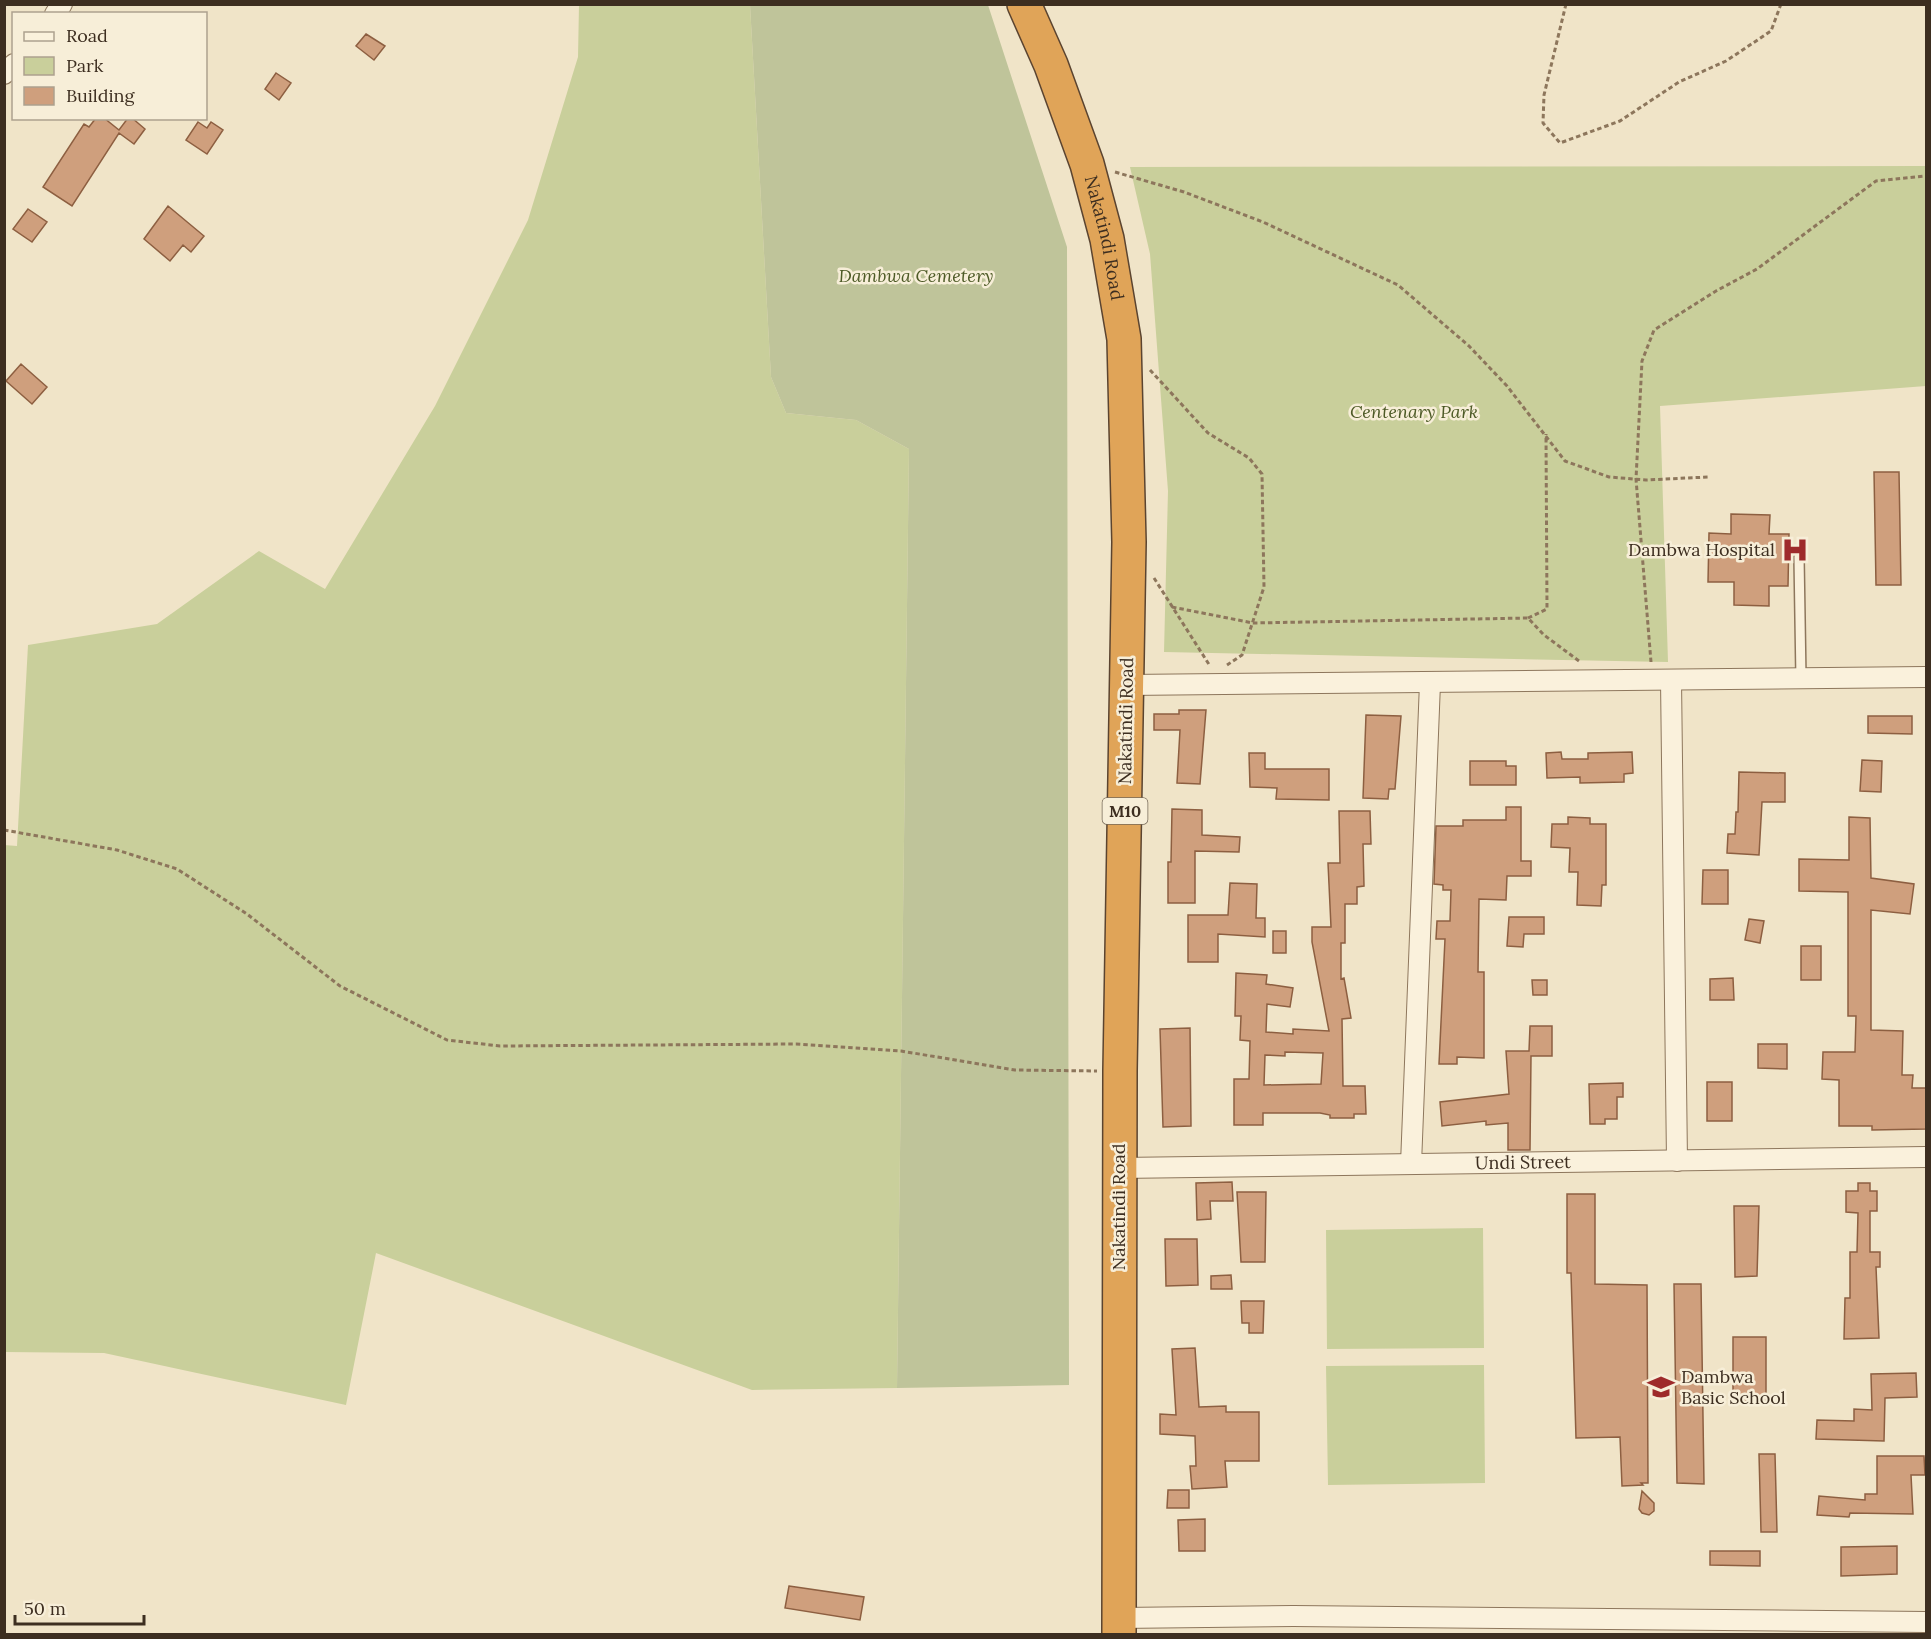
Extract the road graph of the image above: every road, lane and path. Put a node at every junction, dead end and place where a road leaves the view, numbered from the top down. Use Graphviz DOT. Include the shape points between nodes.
graph roads {
  1 [pos="1024,4"];
  2 [pos="1566,4"];
  3 [pos="1780,4"];
  4 [pos="1087,164"];
  5 [pos="1926,176"];
  6 [pos="1147,366"];
  7 [pos="1546,433"];
  8 [pos="1708,477"];
  9 [pos="1636,479"];
  10 [pos="1129,542"];
  11 [pos="1799,557"];
  12 [pos="1172,608"];
  13 [pos="1528,618"];
  14 [pos="1253,623"];
  15 [pos="1210,666"];
  16 [pos="1218,666"];
  17 [pos="1224,667"];
  18 [pos="1926,677"];
  19 [pos="1802,679"];
  20 [pos="1600,681"];
  21 [pos="1662,681"];
  22 [pos="1430,683"];
  23 [pos="1127,685"];
  24 [pos="1196,686"];
  25 [pos="4,830"];
  26 [pos="1120,1071"];
  27 [pos="1926,1158"];
  28 [pos="1677,1161"];
  29 [pos="1411,1164"];
  30 [pos="1119,1168"];
  31 [pos="1926,1622"];
  32 [pos="1293,1625"];
  33 [pos="1119,1626"];
  34 [pos="1768,1627"];
  1 -- 4 [label="highway, Nakatindi Road / M10"];
  2 -- 3 [label="path" via="1544,95 1544,123 1560,143 1620,122 1679,82 1726,62 1771,31"];
  4 -- 7 [label="path" via="1184,192 1263,222 1398,285 1469,346"];
  4 -- 10 [label="highway, Nakatindi Road / M10" via="1107,239 1124,339"];
  5 -- 9 [label="path" via="1876,181 1757,269 1654,330 1642,361"];
  6 -- 14 [label="path" via="1208,433 1249,458 1262,474 1264,587"];
  7 -- 9 [label="path" via="1565,461 1609,477"];
  7 -- 13 [label="path" via="1547,609"];
  8 -- 9 [label="path"];
  9 -- 21 [label="path"];
  10 -- 12 [label="path"];
  10 -- 23 [label="highway, Nakatindi Road / M10"];
  11 -- 19 [label="lane"];
  12 -- 14 [label="path"];
  12 -- 15 [label="path"];
  13 -- 14 [label="path"];
  13 -- 20 [label="path"];
  14 -- 17 [label="path" via="1242,655"];
  15 -- 16 [label="path"];
  15 -- 24 [label="path"];
  18 -- 19 [label="street"];
  19 -- 21 [label="street"];
  20 -- 21 [label="street"];
  20 -- 22 [label="street"];
  21 -- 28 [label="street"];
  22 -- 24 [label="street"];
  22 -- 29 [label="street"];
  23 -- 24 [label="street"];
  23 -- 26 [label="highway, Nakatindi Road / M10"];
  25 -- 26 [label="path" via="117,850 177,869 247,914 340,986 447,1040 500,1046 796,1044 901,1051 1015,1070"];
  26 -- 30 [label="highway, Nakatindi Road / M10"];
  27 -- 28 [label="street, Undi Street"];
  28 -- 29 [label="street, Undi Street"];
  29 -- 30 [label="street, Undi Street"];
  30 -- 33 [label="highway, Nakatindi Road / M10"];
  31 -- 34 [label="street"];
  32 -- 33 [label="street"];
  32 -- 34 [label="street"];
}
